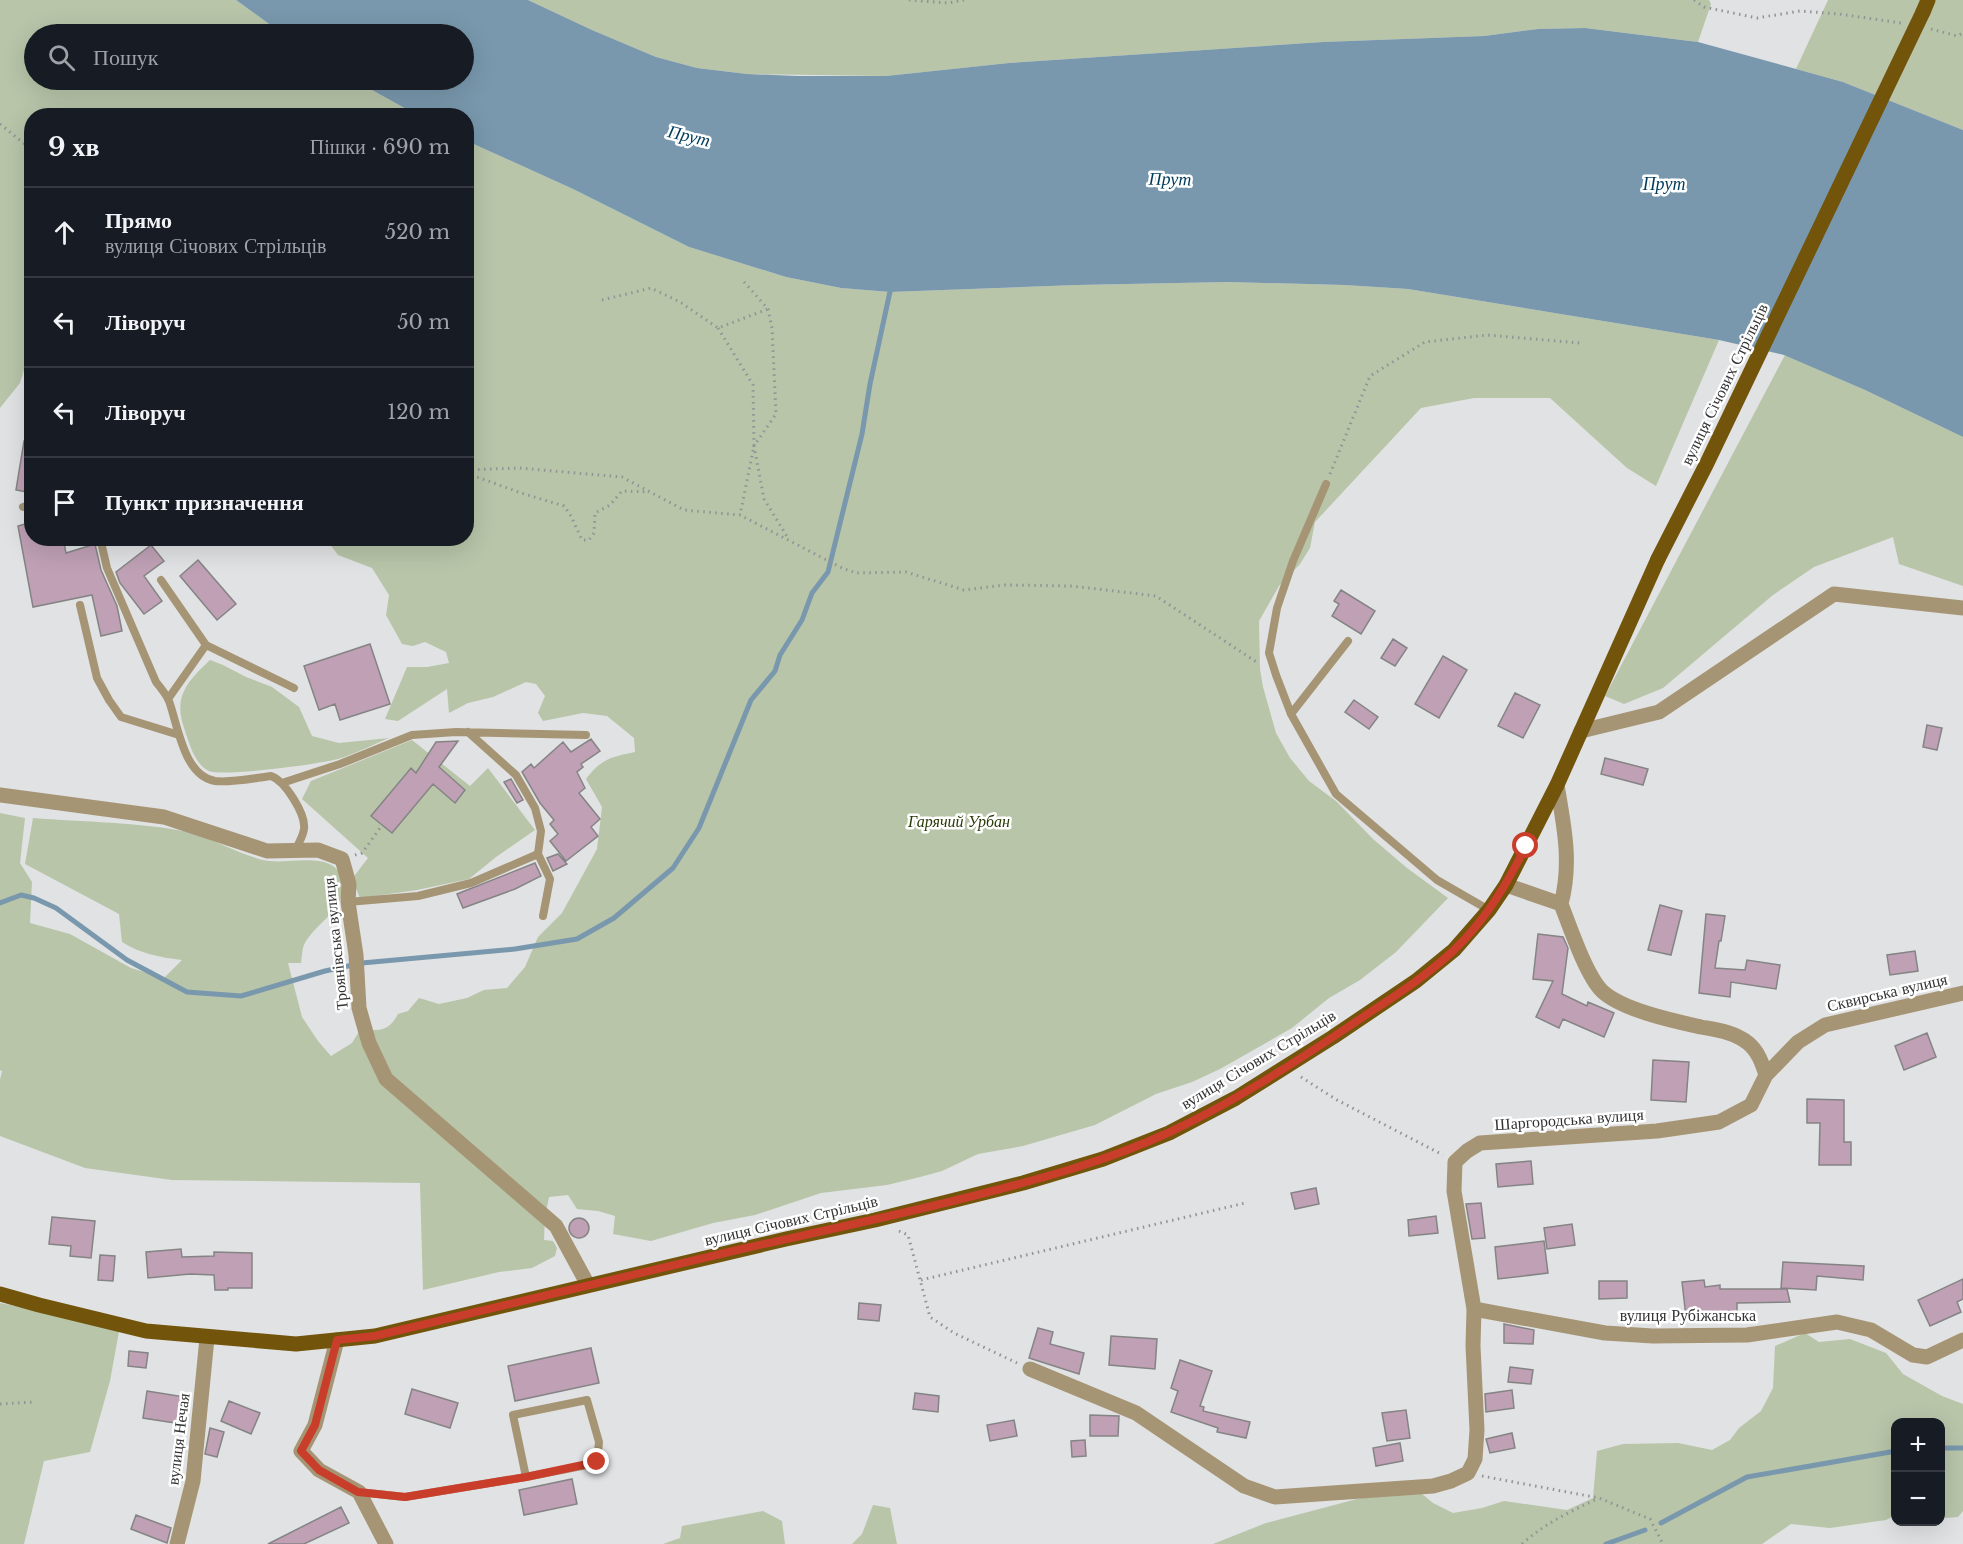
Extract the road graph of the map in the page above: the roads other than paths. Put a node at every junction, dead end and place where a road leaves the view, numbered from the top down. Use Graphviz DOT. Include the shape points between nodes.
graph roads {
  1 [pos="1925,13"];
  2 [pos="1326,484"];
  3 [pos="102,546"];
  4 [pos="161,580"];
  5 [pos="80,605"];
  6 [pos="1963,608"];
  7 [pos="1348,641"];
  8 [pos="206,645"];
  9 [pos="294,688"];
  10 [pos="168,699"];
  11 [pos="1291,714"];
  12 [pos="1581,730"];
  13 [pos="468,732"];
  14 [pos="179,735"];
  15 [pos="585,735"];
  16 [pos="282,783"];
  17 [pos="1557,784"];
  18 [pos="0,795"];
  19 [pos="294,851"];
  20 [pos="538,854"];
  21 [pos="1506,885"];
  22 [pos="348,902"];
  23 [pos="1561,904"];
  24 [pos="1489,910"];
  25 [pos="543,916"];
  26 [pos="1963,993"];
  27 [pos="1766,1075"];
  28 [pos="588,1285"];
  29 [pos="0,1293"];
  30 [pos="1474,1309"];
  31 [pos="207,1338"];
  32 [pos="337,1340"];
  33 [pos="1963,1340"];
  34 [pos="1030,1369"];
  35 [pos="526,1477"];
  36 [pos="358,1492"];
  37 [pos="177,1544"];
  38 [pos="386,1544"];
  1 -- 12 [label="main road, вулиця Січових Стрільців, bridge" via="1658,559"];
  2 -- 11 [label="lane" via="1277,608 1269,653"];
  3 -- 10 [label="lane" via="114,586 156,682"];
  4 -- 8 [label="lane"];
  5 -- 14 [label="lane" via="98,678 121,717"];
  6 -- 12 [label="street" via="1834,594 1659,712"];
  7 -- 11 [label="lane"];
  8 -- 9 [label="lane"];
  8 -- 10 [label="lane"];
  10 -- 14 [label="lane"];
  11 -- 24 [label="lane" via="1336,794 1437,880"];
  12 -- 17 [label="main road, вулиця Січових Стрільців"];
  13 -- 15 [label="lane"];
  13 -- 16 [label="lane" via="412,735"];
  13 -- 20 [label="lane" via="516,774 535,808 541,831"];
  14 -- 16 [label="lane" via="182,748 204,778 217,781 271,776"];
  16 -- 19 [label="lane" via="304,823 304,832"];
  17 -- 21 [label="main road, вулиця Січових Стрільців"];
  17 -- 23 [label="street" via="1567,841"];
  18 -- 19 [label="street, Троянівська вулиця" via="164,818 267,851"];
  19 -- 22 [label="street, Троянівська вулиця" via="318,850 342,858 349,884"];
  20 -- 22 [label="lane" via="471,883 418,896"];
  20 -- 25 [label="lane" via="550,879"];
  21 -- 23 [label="street"];
  21 -- 24 [label="main road, вулиця Січових Стрільців"];
  22 -- 28 [label="street, Троянівська вулиця" via="359,1008 369,1043 386,1079 556,1226"];
  23 -- 27 [label="street" via="1590,976 1603,992 1632,1008 1671,1021 1734,1034 1760,1058"];
  24 -- 28 [label="main road, вулиця Січових Стрільців" via="1454,950 1416,981 1236,1098 1169,1133 1103,1159 1023,1183"];
  26 -- 27 [label="street, Сквирська вулиця" via="1825,1024 1798,1042"];
  27 -- 30 [label="street, Шаргородська вулиця" via="1751,1105 1719,1122 1657,1131 1480,1143 1467,1150 1455,1162 1454,1191"];
  28 -- 32 [label="main road, вулиця Січових Стрільців" via="375,1336"];
  29 -- 31 [label="main road, вулиця Січових Стрільців" via="146,1331"];
  30 -- 33 [label="street, вулиця Рубіжанська" via="1605,1333 1653,1336 1747,1335 1837,1322 1871,1330 1913,1355 1927,1357"];
  30 -- 34 [label="street" via="1475,1459 1468,1473 1433,1486 1275,1497 1244,1486 1136,1413"];
  31 -- 32 [label="main road, вулиця Січових Стрільців" via="296,1344"];
  31 -- 37 [label="street, вулиця Нечая" via="193,1481"];
  32 -- 36 [label="street" via="315,1425 301,1451 319,1470"];
  35 -- 35 [label="lane" via="597,1462 599,1442 587,1400 513,1416"];
  35 -- 36 [label="lane" via="405,1497"];
  36 -- 38 [label="street"];
}
